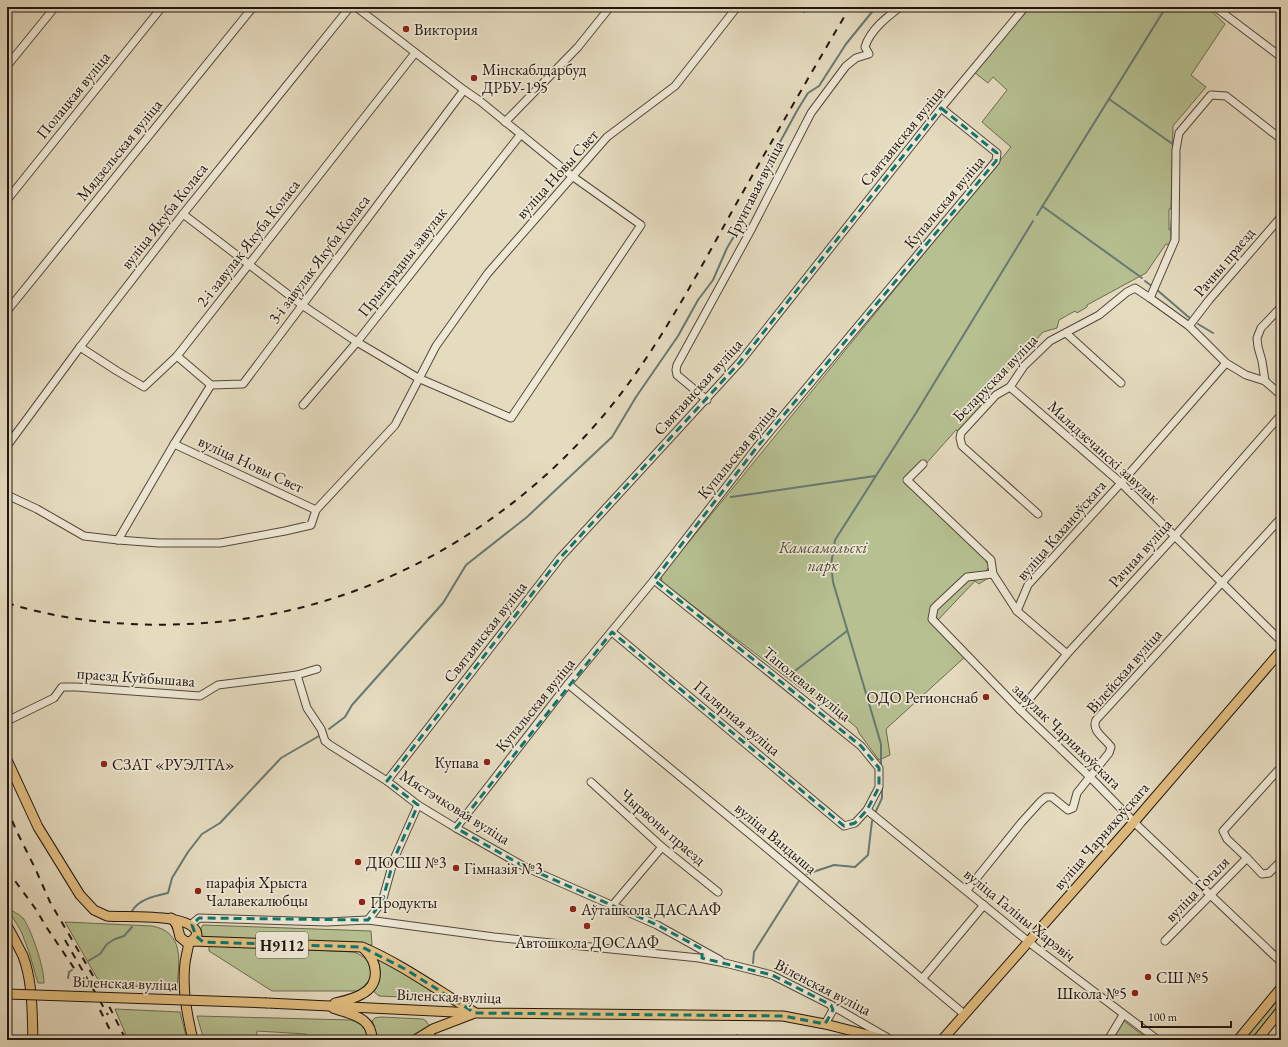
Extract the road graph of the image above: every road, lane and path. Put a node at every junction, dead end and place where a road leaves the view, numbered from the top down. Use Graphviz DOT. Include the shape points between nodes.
graph roads {
  1 [pos="55,7"];
  2 [pos="162,7"];
  3 [pos="253,7"];
  4 [pos="350,7"];
  5 [pos="356,7"];
  6 [pos="610,7"];
  7 [pos="737,7"];
  8 [pos="900,7"];
  9 [pos="1025,7"];
  10 [pos="1215,7"];
  11 [pos="415,53"];
  12 [pos="1281,57"];
  13 [pos="7,66"];
  14 [pos="464,90"];
  15 [pos="941,108"];
  16 [pos="505,122"];
  17 [pos="521,134"];
  18 [pos="1281,139"];
  19 [pos="572,176"];
  20 [pos="7,200"];
  21 [pos="183,214"];
  22 [pos="1281,217"];
  23 [pos="249,266"];
  24 [pos="1150,298"];
  25 [pos="302,305"];
  26 [pos="1281,306"];
  27 [pos="7,311"];
  28 [pos="1189,326"];
  29 [pos="1066,333"];
  30 [pos="356,342"];
  31 [pos="80,347"];
  32 [pos="177,356"];
  33 [pos="1226,363"];
  34 [pos="418,378"];
  35 [pos="1265,381"];
  36 [pos="1121,383"];
  37 [pos="211,385"];
  38 [pos="1010,387"];
  39 [pos="1281,395"];
  40 [pos="707,400"];
  41 [pos="303,405"];
  42 [pos="1281,415"];
  43 [pos="174,444"];
  44 [pos="7,446"];
  45 [pos="923,464"];
  46 [pos="1121,483"];
  47 [pos="7,495"];
  48 [pos="316,510"];
  49 [pos="1038,514"];
  50 [pos="1281,518"];
  51 [pos="1174,536"];
  52 [pos="118,540"];
  53 [pos="993,574"];
  54 [pos="654,580"];
  55 [pos="1222,584"];
  56 [pos="1017,611"];
  57 [pos="612,632"];
  58 [pos="1281,641"];
  59 [pos="1281,651"];
  60 [pos="1067,654"];
  61 [pos="317,669"];
  62 [pos="297,675"];
  63 [pos="568,684"];
  64 [pos="1020,710"];
  65 [pos="7,722"];
  66 [pos="7,760"];
  67 [pos="1281,767"];
  68 [pos="1090,777"];
  69 [pos="386,781"];
  70 [pos="591,782"];
  71 [pos="418,805"];
  72 [pos="867,810"];
  73 [pos="1134,822"];
  74 [pos="844,826"];
  75 [pos="456,828"];
  76 [pos="662,847"];
  77 [pos="1247,858"];
  78 [pos="1281,861"];
  79 [pos="967,890"];
  80 [pos="718,892"];
  81 [pos="1211,894"];
  82 [pos="984,905"];
  83 [pos="612,906"];
  84 [pos="174,919"];
  85 [pos="368,920"];
  86 [pos="190,924"];
  87 [pos="7,926"];
  88 [pos="179,930"];
  89 [pos="192,941"];
  90 [pos="1165,941"];
  91 [pos="1029,942"];
  92 [pos="362,947"];
  93 [pos="702,949"];
  94 [pos="699,958"];
  95 [pos="1281,962"];
  96 [pos="725,963"];
  97 [pos="922,979"];
  98 [pos="1281,988"];
  99 [pos="7,994"];
  100 [pos="324,1005"];
  101 [pos="831,1005"];
  102 [pos="1281,1010"];
  103 [pos="475,1013"];
  104 [pos="964,1014"];
  105 [pos="1123,1015"];
  106 [pos="825,1024"];
  107 [pos="431,1036"];
  108 [pos="33,1040"];
  109 [pos="192,1040"];
  110 [pos="372,1040"];
  111 [pos="415,1040"];
  112 [pos="888,1040"];
  113 [pos="892,1040"];
  114 [pos="942,1040"];
  115 [pos="1108,1040"];
  116 [pos="1158,1040"];
  117 [pos="1238,1040"];
  118 [pos="1257,1040"];
  1 -- 13 [label="street"];
  2 -- 20 [label="street, Полацкая вуліца"];
  3 -- 27 [label="street, Мядзельская вуліца"];
  4 -- 21 [label="street, вуліца Якуба Коласа"];
  5 -- 11 [label="street"];
  6 -- 16 [label="street" via="578,47"];
  7 -- 19 [label="street, вуліца Новы Свет" via="675,86 607,138"];
  8 -- 40 [label="street, Грунтавая вуліца" via="880,24 866,42 865,47 869,54 856,58 846,66 811,113 677,365 677,375"];
  9 -- 15 [label="street, Святаянская вуліца"];
  10 -- 12 [label="street"];
  11 -- 14 [label="street"];
  11 -- 23 [label="street, 2-і завулак Якуба Коласа"];
  14 -- 16 [label="street"];
  14 -- 25 [label="street, 3-і завулак Якуба Коласа"];
  15 -- 40 [label="street, Святаянская вуліца" via="745,356"];
  15 -- 54 [label="street, Купальская вуліца" via="997,153 996,161 757,447"];
  16 -- 17 [label="street"];
  17 -- 19 [label="street"];
  17 -- 30 [label="street, Прыгарадны завулак"];
  18 -- 24 [label="street" via="1226,96 1211,95 1180,133 1176,150 1175,240"];
  19 -- 34 [label="street, вуліца Новы Свет" via="488,273 436,346"];
  19 -- 34 [label="street" via="641,225 511,418"];
  21 -- 23 [label="street"];
  21 -- 31 [label="street, вуліца Якуба Коласа"];
  22 -- 28 [label="street, Рачны праезд"];
  23 -- 25 [label="street"];
  23 -- 32 [label="street, 2-і завулак Якуба Коласа"];
  24 -- 28 [label="street"];
  24 -- 29 [label="street, Беларуская вуліца" via="1135,288 1099,315"];
  25 -- 30 [label="street"];
  25 -- 37 [label="street, 3-і завулак Якуба Коласа" via="243,384"];
  26 -- 35 [label="street" via="1261,328 1257,338"];
  28 -- 33 [label="street"];
  29 -- 36 [label="street"];
  29 -- 38 [label="street, Беларуская вуліца" via="1050,341 1024,366"];
  30 -- 34 [label="street"];
  30 -- 41 [label="street, Прыгарадны завулак"];
  31 -- 32 [label="street, 2-і завулак Якуба Коласа" via="144,386"];
  31 -- 44 [label="street, вуліца Якуба Коласа"];
  32 -- 37 [label="street"];
  33 -- 35 [label="street" via="1246,375"];
  33 -- 46 [label="street, вуліца Каханоўскага"];
  34 -- 48 [label="street, вуліца Новы Свет" via="394,425"];
  35 -- 39 [label="street"];
  37 -- 43 [label="street, вуліца Новы Свет"];
  38 -- 46 [label="street, Маладзечанскі завулак"];
  38 -- 49 [label="street, Беларуская вуліца" via="996,395 961,433 960,438 962,446"];
  40 -- 69 [label="street, Святаянская вуліца" via="560,558"];
  42 -- 51 [label="street, Рачная вуліца"];
  43 -- 48 [label="street, вуліца Новы Свет"];
  43 -- 52 [label="street, вуліца Новы Свет"];
  45 -- 53 [label="street" via="907,480 990,560"];
  46 -- 51 [label="street, Маладзечанскі завулак"];
  46 -- 56 [label="street, вуліца Каханоўскага" via="1028,585"];
  47 -- 52 [label="street, вуліца Новы Свет" via="84,536"];
  48 -- 52 [label="street, вуліца Новы Свет" via="311,525 220,543"];
  50 -- 55 [label="street, Вілейская вуліца"];
  51 -- 55 [label="street, Маладзечанскі завулак"];
  51 -- 60 [label="street, Рачная вуліца"];
  53 -- 56 [label="street"];
  53 -- 64 [label="street, завулак Чарняхоўскага" via="966,577 934,608 932,619"];
  54 -- 57 [label="street, Купальская вуліца"];
  54 -- 72 [label="street, Таполевая вуліца" via="861,746 879,768 879,787"];
  55 -- 58 [label="street, Маладзечанскі завулак"];
  55 -- 68 [label="street, Вілейская вуліца" via="1096,720 1096,730 1111,747"];
  56 -- 60 [label="street"];
  57 -- 63 [label="street, Купальская вуліца"];
  57 -- 74 [label="street, Палярная вуліца"];
  59 -- 73 [label="main road, вуліца Чарняхоўскага"];
  60 -- 64 [label="street, Рачная вуліца"];
  61 -- 62 [label="street, праезд Куйбышава"];
  62 -- 65 [label="street, праезд Куйбышава" via="218,685 200,696 62,687 54,698"];
  62 -- 69 [label="street, Мястэчковая вуліца" via="307,708 326,741"];
  63 -- 75 [label="street, Купальская вуліца"];
  63 -- 97 [label="street, вуліца Вандыша"];
  64 -- 68 [label="street, завулак Чарняхоўскага"];
  66 -- 84 [label="main road" via="38,827 80,895 89,905 107,916"];
  67 -- 77 [label="street, вуліца Гогаля" via="1223,831 1227,839"];
  68 -- 73 [label="street, завулак Чарняхоўскага"];
  68 -- 79 [label="street, Вілейская вуліца" via="1077,793 1073,808 1068,810 1052,797 1046,797 1040,802"];
  69 -- 71 [label="street, Мястэчковая вуліца"];
  70 -- 76 [label="street, Чырвоны праезд"];
  71 -- 75 [label="street, Мястэчковая вуліца"];
  71 -- 85 [label="street" via="394,859 382,902"];
  72 -- 74 [label="street, Таполевая вуліца" via="855,823"];
  72 -- 79 [label="street, вуліца Галіны Харэвіч"];
  73 -- 81 [label="street, завулак Чарняхоўскага"];
  73 -- 91 [label="main road, вуліца Чарняхоўскага"];
  75 -- 83 [label="street, Мястэчковая вуліца" via="525,867"];
  76 -- 80 [label="street, Чырвоны праезд"];
  76 -- 83 [label="street"];
  77 -- 78 [label="street" via="1262,874 1269,873"];
  77 -- 81 [label="street, вуліца Гогаля"];
  79 -- 82 [label="street, вуліца Галіны Харэвіч"];
  81 -- 90 [label="street, вуліца Гогаля"];
  81 -- 95 [label="street, завулак Чарняхоўскага"];
  82 -- 91 [label="street, вуліца Галіны Харэвіч"];
  82 -- 97 [label="street"];
  83 -- 93 [label="street, Мястэчковая вуліца" via="657,925"];
  84 -- 86 [label="main road"];
  84 -- 88 [label="main road"];
  85 -- 86 [label="street, Віленская вуліца" via="327,922 199,918"];
  85 -- 94 [label="street, Віленская вуліца" via="494,937"];
  86 -- 88 [label="main road" via="183,925"];
  86 -- 89 [label="main road" via="196,930"];
  87 -- 108 [label="main road" via="23,956 27,971 31,990"];
  88 -- 89 [label="main road" via="180,937"];
  89 -- 92 [label="main road, Н9112"];
  89 -- 109 [label="main road" via="184,983"];
  91 -- 104 [label="main road, вуліца Чарняхоўскага"];
  91 -- 105 [label="street, вуліца Галіны Харэвіч"];
  92 -- 100 [label="main road" via="376,968 373,985 362,995"];
  92 -- 103 [label="main road, Н9112" via="405,968"];
  93 -- 94 [label="street"];
  93 -- 96 [label="street, Мястэчковая вуліца"];
  94 -- 96 [label="street, Віленская вуліца"];
  96 -- 101 [label="street, Віленская вуліца" via="772,975"];
  97 -- 104 [label="street, вуліца Вандыша"];
  98 -- 117 [label="main road"];
  99 -- 100 [label="main road, Віленская вуліца, bridge"];
  100 -- 103 [label="main road, Віленская вуліца"];
  100 -- 110 [label="main road" via="367,1022"];
  101 -- 106 [label="street" via="832,1010"];
  101 -- 113 [label="street, Віленская вуліца"];
  102 -- 118 [label="main road"];
  103 -- 106 [label="main road, Віленская вуліца" via="782,1016"];
  103 -- 107 [label="main road"];
  104 -- 114 [label="main road, вуліца Чарняхоўскага"];
  105 -- 115 [label="street"];
  105 -- 116 [label="street, вуліца Галіны Харэвіч"];
  106 -- 112 [label="main road, Віленская вуліца"];
  107 -- 111 [label="main road"];
}
